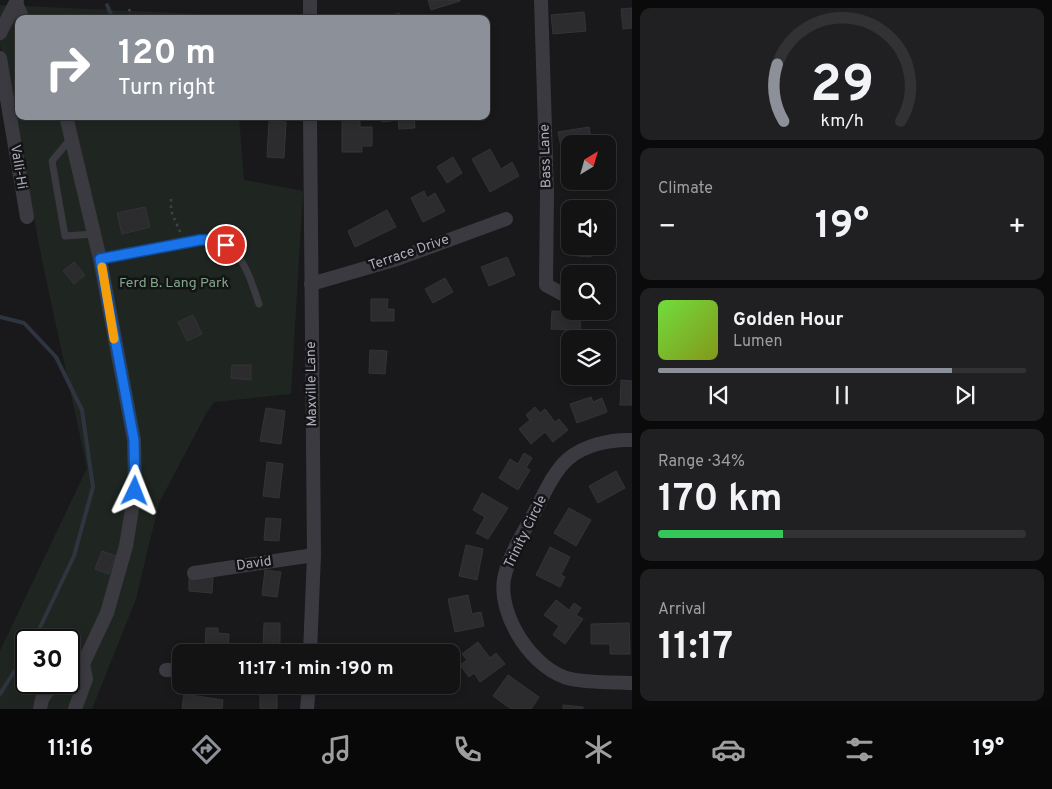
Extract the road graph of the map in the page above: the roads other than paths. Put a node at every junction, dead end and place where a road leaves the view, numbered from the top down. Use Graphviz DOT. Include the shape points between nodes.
graph roads {
  1 [pos="310,0"];
  2 [pos="541,0"];
  3 [pos="16,1"];
  4 [pos="21,15"];
  5 [pos="310,15"];
  6 [pos="0,33"];
  7 [pos="0,58"];
  8 [pos="67,120"];
  9 [pos="310,120"];
  10 [pos="72,136"];
  11 [pos="27,217"];
  12 [pos="506,219"];
  13 [pos="95,234"];
  14 [pos="100,259"];
  15 [pos="311,284"];
  16 [pos="561,293"];
  17 [pos="259,304"];
  18 [pos="632,440"];
  19 [pos="314,555"];
  20 [pos="194,573"];
  21 [pos="310,644"];
  22 [pos="83,664"];
  23 [pos="80,666"];
  24 [pos="166,670"];
  25 [pos="172,670"];
  26 [pos="632,682"];
  27 [pos="46,694"];
  28 [pos="308,694"];
  29 [pos="40,709"];
  30 [pos="75,709"];
  31 [pos="307,709"];
  1 -- 5 [label="street"];
  2 -- 16 [label="street, Bass Lane" via="547,193 546,285"];
  3 -- 4 [label="street"];
  3 -- 6 [label="street"];
  7 -- 11 [label="street, Valli-Hi"];
  8 -- 10 [label="street"];
  9 -- 15 [label="street, Maxville Lane"];
  10 -- 13 [label="street"];
  10 -- 13 [label="lane" via="52,161 65,236"];
  12 -- 15 [label="street, Terrace Drive" via="397,259"];
  13 -- 14 [label="street"];
  14 -- 17 [label="lane" via="183,242 213,240 226,245 238,256"];
  14 -- 22 [label="street" via="134,440 135,491 117,580 107,613"];
  15 -- 19 [label="street, Maxville Lane"];
  18 -- 26 [label="street, Trinity Circle" via="610,441 567,460 523,533 504,580 504,593 515,631 545,667 570,678"];
  19 -- 20 [label="street, David"];
  19 -- 21 [label="street, Maxville Lane"];
  22 -- 23 [label="street"];
  22 -- 30 [label="street" via="86,679"];
  24 -- 25 [label="street"];
  27 -- 29 [label="street"];
  28 -- 31 [label="street"];
}
